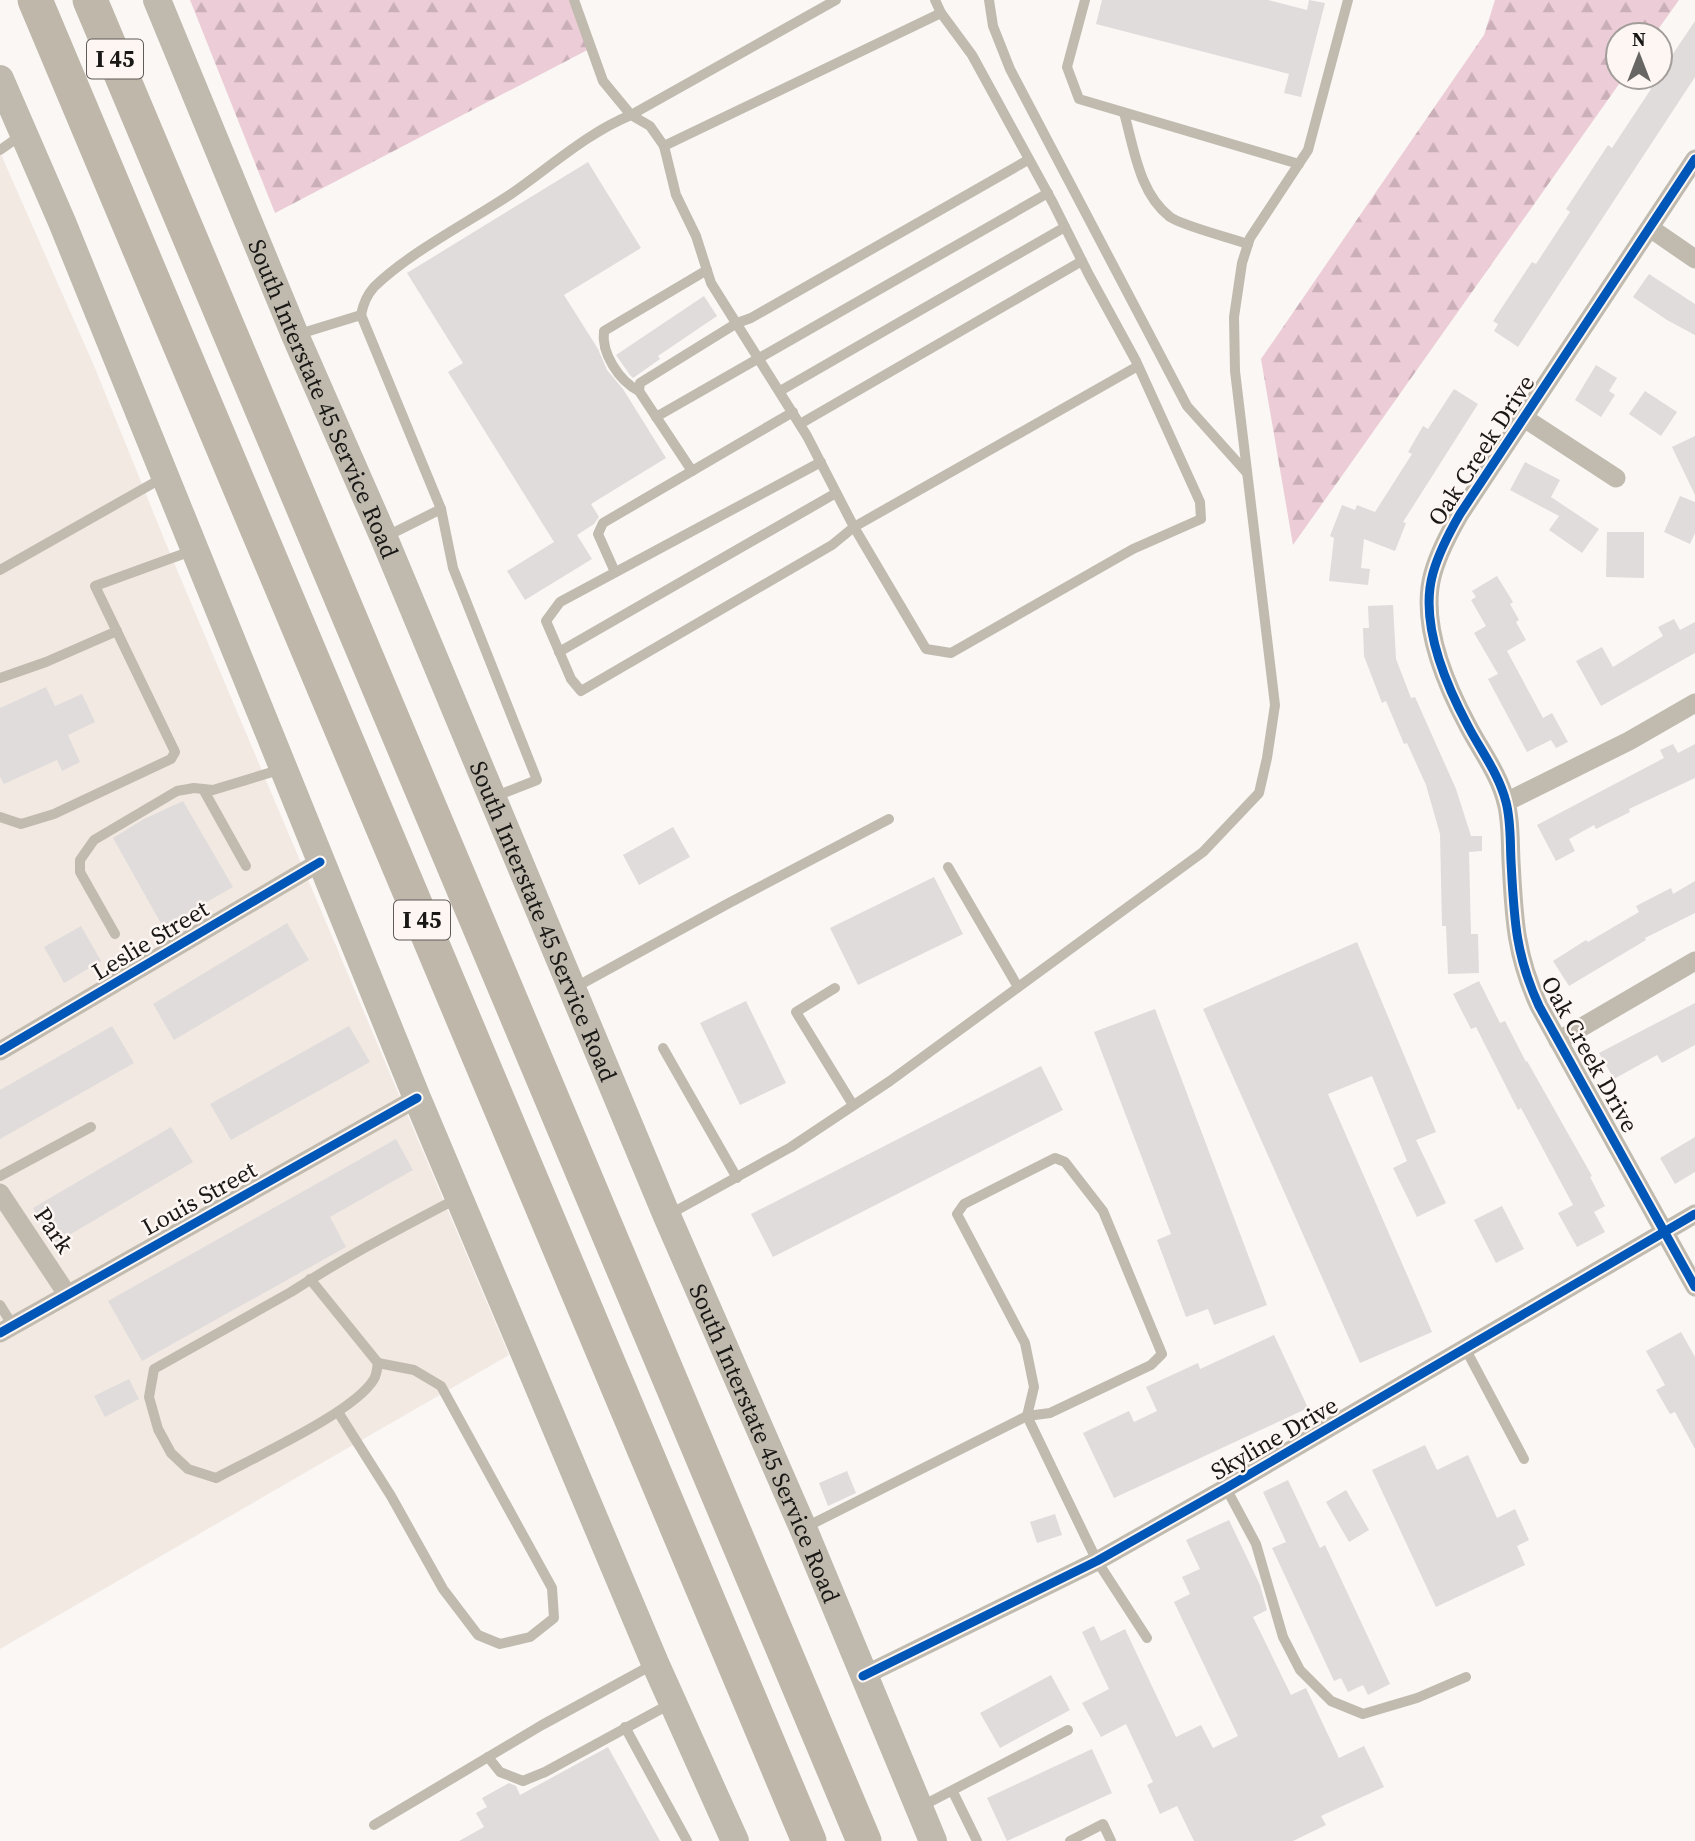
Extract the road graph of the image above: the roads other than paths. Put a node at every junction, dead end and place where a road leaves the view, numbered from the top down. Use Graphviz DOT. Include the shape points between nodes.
graph roads {
  1 [pos="35,0"];
  2 [pos="90,0"];
  3 [pos="113,0"];
  4 [pos="157,0"];
  5 [pos="574,0"];
  6 [pos="836,0"];
  7 [pos="935,0"];
  8 [pos="989,0"];
  9 [pos="1085,0"];
  10 [pos="1348,0"];
  11 [pos="941,13"];
  12 [pos="1,82"];
  13 [pos="1124,113"];
  14 [pos="631,115"];
  15 [pos="139,118"];
  16 [pos="24,134"];
  17 [pos="664,146"];
  18 [pos="0,150"];
  19 [pos="1695,159"];
  20 [pos="1028,160"];
  21 [pos="1299,164"];
  22 [pos="1048,193"];
  23 [pos="1065,227"];
  24 [pos="1650,228"];
  25 [pos="1248,244"];
  26 [pos="1695,259"];
  27 [pos="1082,261"];
  28 [pos="707,270"];
  29 [pos="360,315"];
  30 [pos="737,323"];
  31 [pos="295,335"];
  32 [pos="760,357"];
  33 [pos="1138,366"];
  34 [pos="639,391"];
  35 [pos="780,391"];
  36 [pos="793,412"];
  37 [pos="656,417"];
  38 [pos="1524,418"];
  39 [pos="800,424"];
  40 [pos="821,463"];
  41 [pos="692,471"];
  42 [pos="1247,473"];
  43 [pos="164,476"];
  44 [pos="1616,478"];
  45 [pos="836,493"];
  46 [pos="441,509"];
  47 [pos="854,527"];
  48 [pos="384,538"];
  49 [pos="194,550"];
  50 [pos="0,570"];
  51 [pos="615,572"];
  52 [pos="117,631"];
  53 [pos="559,652"];
  54 [pos="0,678"];
  55 [pos="1695,703"];
  56 [pos="282,769"];
  57 [pos="203,789"];
  58 [pos="493,797"];
  59 [pos="1506,802"];
  60 [pos="0,817"];
  61 [pos="889,819"];
  62 [pos="320,862"];
  63 [pos="246,866"];
  64 [pos="948,867"];
  65 [pos="115,934"];
  66 [pos="1695,961"];
  67 [pos="835,988"];
  68 [pos="1017,988"];
  69 [pos="573,989"];
  70 [pos="1558,1041"];
  71 [pos="663,1048"];
  72 [pos="0,1051"];
  73 [pos="417,1098"];
  74 [pos="853,1105"];
  75 [pos="91,1127"];
  76 [pos="0,1176"];
  77 [pos="737,1178"];
  78 [pos="0,1193"];
  79 [pos="460,1198"];
  80 [pos="1695,1214"];
  81 [pos="667,1216"];
  82 [pos="1665,1231"];
  83 [pos="310,1279"];
  84 [pos="1695,1287"];
  85 [pos="67,1294"];
  86 [pos="0,1305"];
  87 [pos="6,1329"];
  88 [pos="1465,1347"];
  89 [pos="377,1363"];
  90 [pos="338,1412"];
  91 [pos="1027,1416"];
  92 [pos="1524,1459"];
  93 [pos="1226,1488"];
  94 [pos="803,1528"];
  95 [pos="1097,1561"];
  96 [pos="1147,1638"];
  97 [pos="655,1663"];
  98 [pos="863,1676"];
  99 [pos="1466,1677"];
  100 [pos="672,1703"];
  101 [pos="625,1727"];
  102 [pos="1068,1730"];
  103 [pos="488,1758"];
  104 [pos="953,1792"];
  105 [pos="919,1808"];
  106 [pos="374,1825"];
  107 [pos="687,1841"];
  108 [pos="735,1841"];
  109 [pos="809,1841"];
  110 [pos="864,1841"];
  111 [pos="933,1841"];
  112 [pos="977,1841"];
  113 [pos="1070,1841"];
  114 [pos="1111,1841"];
  1 -- 109 [label="highway, I 45"];
  2 -- 15 [label="highway, I 45"];
  3 -- 15 [label="highway" via="134,67"];
  4 -- 31 [label="main road, South Interstate 45 Service Road"];
  5 -- 14 [label="lane" via="603,81"];
  6 -- 14 [label="lane"];
  7 -- 11 [label="lane"];
  8 -- 42 [label="lane" via="993,26 1010,69 1187,405"];
  9 -- 13 [label="lane" via="1067,67 1079,99"];
  10 -- 21 [label="lane" via="1308,150"];
  11 -- 17 [label="lane"];
  11 -- 20 [label="lane" via="971,55"];
  12 -- 16 [label="main road"];
  13 -- 21 [label="lane"];
  13 -- 25 [label="lane" via="1143,181 1153,199 1172,218"];
  14 -- 17 [label="lane" via="650,126"];
  14 -- 29 [label="lane" via="611,123 401,267 363,301"];
  15 -- 110 [label="highway, I 45"];
  16 -- 18 [label="lane"];
  16 -- 43 [label="main road"];
  17 -- 28 [label="lane" via="676,195"];
  19 -- 24 [label="street, Oak Creek Drive"];
  20 -- 22 [label="lane"];
  20 -- 30 [label="lane"];
  21 -- 25 [label="lane"];
  22 -- 23 [label="lane"];
  22 -- 32 [label="lane"];
  23 -- 27 [label="lane"];
  23 -- 35 [label="lane"];
  24 -- 26 [label="street"];
  24 -- 38 [label="street, Oak Creek Drive"];
  25 -- 42 [label="lane" via="1234,317"];
  27 -- 33 [label="lane"];
  27 -- 39 [label="lane"];
  28 -- 30 [label="lane"];
  28 -- 34 [label="lane" via="604,331 603,344 625,384"];
  29 -- 31 [label="lane"];
  29 -- 46 [label="lane"];
  30 -- 32 [label="lane"];
  30 -- 34 [label="lane" via="640,383"];
  31 -- 48 [label="main road, South Interstate 45 Service Road"];
  32 -- 35 [label="lane"];
  32 -- 37 [label="lane"];
  33 -- 47 [label="lane"];
  33 -- 47 [label="lane" via="1200,502 1200,519 1133,549 951,653 926,649"];
  34 -- 37 [label="lane"];
  35 -- 36 [label="lane"];
  36 -- 39 [label="lane"];
  36 -- 41 [label="lane"];
  37 -- 41 [label="lane"];
  38 -- 44 [label="street"];
  38 -- 59 [label="street, Oak Creek Drive" via="1443,545 1432,575 1430,608 1447,683 1496,773"];
  39 -- 40 [label="lane"];
  40 -- 45 [label="lane"];
  40 -- 51 [label="lane"];
  41 -- 51 [label="lane" via="603,523 598,534"];
  42 -- 68 [label="lane" via="1275,705 1259,793 1203,852"];
  43 -- 49 [label="main road"];
  43 -- 50 [label="lane"];
  45 -- 47 [label="lane"];
  45 -- 53 [label="lane"];
  46 -- 48 [label="lane"];
  46 -- 58 [label="lane" via="453,568 537,780"];
  47 -- 53 [label="lane" via="832,545 581,691"];
  48 -- 58 [label="main road, South Interstate 45 Service Road"];
  49 -- 52 [label="lane" via="95,586"];
  49 -- 56 [label="main road"];
  51 -- 53 [label="lane" via="560,602 546,621"];
  52 -- 54 [label="lane"];
  52 -- 60 [label="lane" via="175,752 170,759 54,814 22,824"];
  55 -- 59 [label="street"];
  56 -- 57 [label="lane" via="227,787"];
  56 -- 62 [label="main road"];
  57 -- 63 [label="lane"];
  57 -- 65 [label="lane" via="177,791 94,840 80,860 80,872"];
  58 -- 69 [label="main road, South Interstate 45 Service Road"];
  59 -- 70 [label="street, Oak Creek Drive" via="1518,950 1526,978"];
  61 -- 69 [label="lane"];
  62 -- 72 [label="street, Leslie Street"];
  62 -- 73 [label="main road"];
  64 -- 68 [label="lane"];
  66 -- 70 [label="street"];
  67 -- 74 [label="lane" via="796,1012"];
  68 -- 74 [label="lane"];
  69 -- 81 [label="main road, South Interstate 45 Service Road"];
  70 -- 82 [label="street, Oak Creek Drive"];
  71 -- 77 [label="lane"];
  73 -- 79 [label="main road"];
  73 -- 85 [label="street, Louis Street"];
  74 -- 77 [label="lane"];
  75 -- 76 [label="lane"];
  77 -- 81 [label="lane"];
  78 -- 85 [label="street, Park"];
  79 -- 83 [label="lane"];
  79 -- 97 [label="main road"];
  80 -- 82 [label="street, Skyline Drive"];
  81 -- 94 [label="main road, South Interstate 45 Service Road"];
  82 -- 84 [label="street, Oak Creek Drive"];
  82 -- 88 [label="street, Skyline Drive"];
  83 -- 89 [label="lane"];
  83 -- 90 [label="lane" via="154,1369 149,1397 158,1429 172,1453 188,1469 216,1478"];
  85 -- 87 [label="street, Louis Street"];
  86 -- 87 [label="lane"];
  88 -- 92 [label="lane"];
  88 -- 93 [label="street, Skyline Drive"];
  89 -- 90 [label="lane" via="375,1377 365,1390"];
  89 -- 90 [label="lane" via="414,1370 441,1386 552,1588 554,1618 530,1637 500,1644 478,1635 443,1589"];
  91 -- 91 [label="lane" via="1034,1387 1025,1343 957,1214 964,1204 1055,1158 1065,1162 1102,1211 1162,1354 1151,1365 1050,1413"];
  91 -- 94 [label="lane"];
  91 -- 95 [label="lane"];
  93 -- 95 [label="street, Skyline Drive"];
  93 -- 99 [label="lane" via="1256,1544 1283,1637 1300,1670 1331,1701 1363,1714"];
  94 -- 98 [label="main road, South Interstate 45 Service Road"];
  95 -- 96 [label="lane"];
  95 -- 98 [label="street, Skyline Drive"];
  97 -- 100 [label="main road"];
  97 -- 103 [label="lane"];
  98 -- 105 [label="main road, South Interstate 45 Service Road"];
  100 -- 101 [label="lane"];
  100 -- 108 [label="main road"];
  101 -- 103 [label="lane" via="523,1781 500,1772"];
  101 -- 107 [label="lane"];
  102 -- 104 [label="lane"];
  103 -- 106 [label="lane"];
  104 -- 105 [label="lane"];
  104 -- 112 [label="lane"];
  105 -- 111 [label="main road, South Interstate 45 Service Road"];
  113 -- 114 [label="lane" via="1102,1824"];
}
